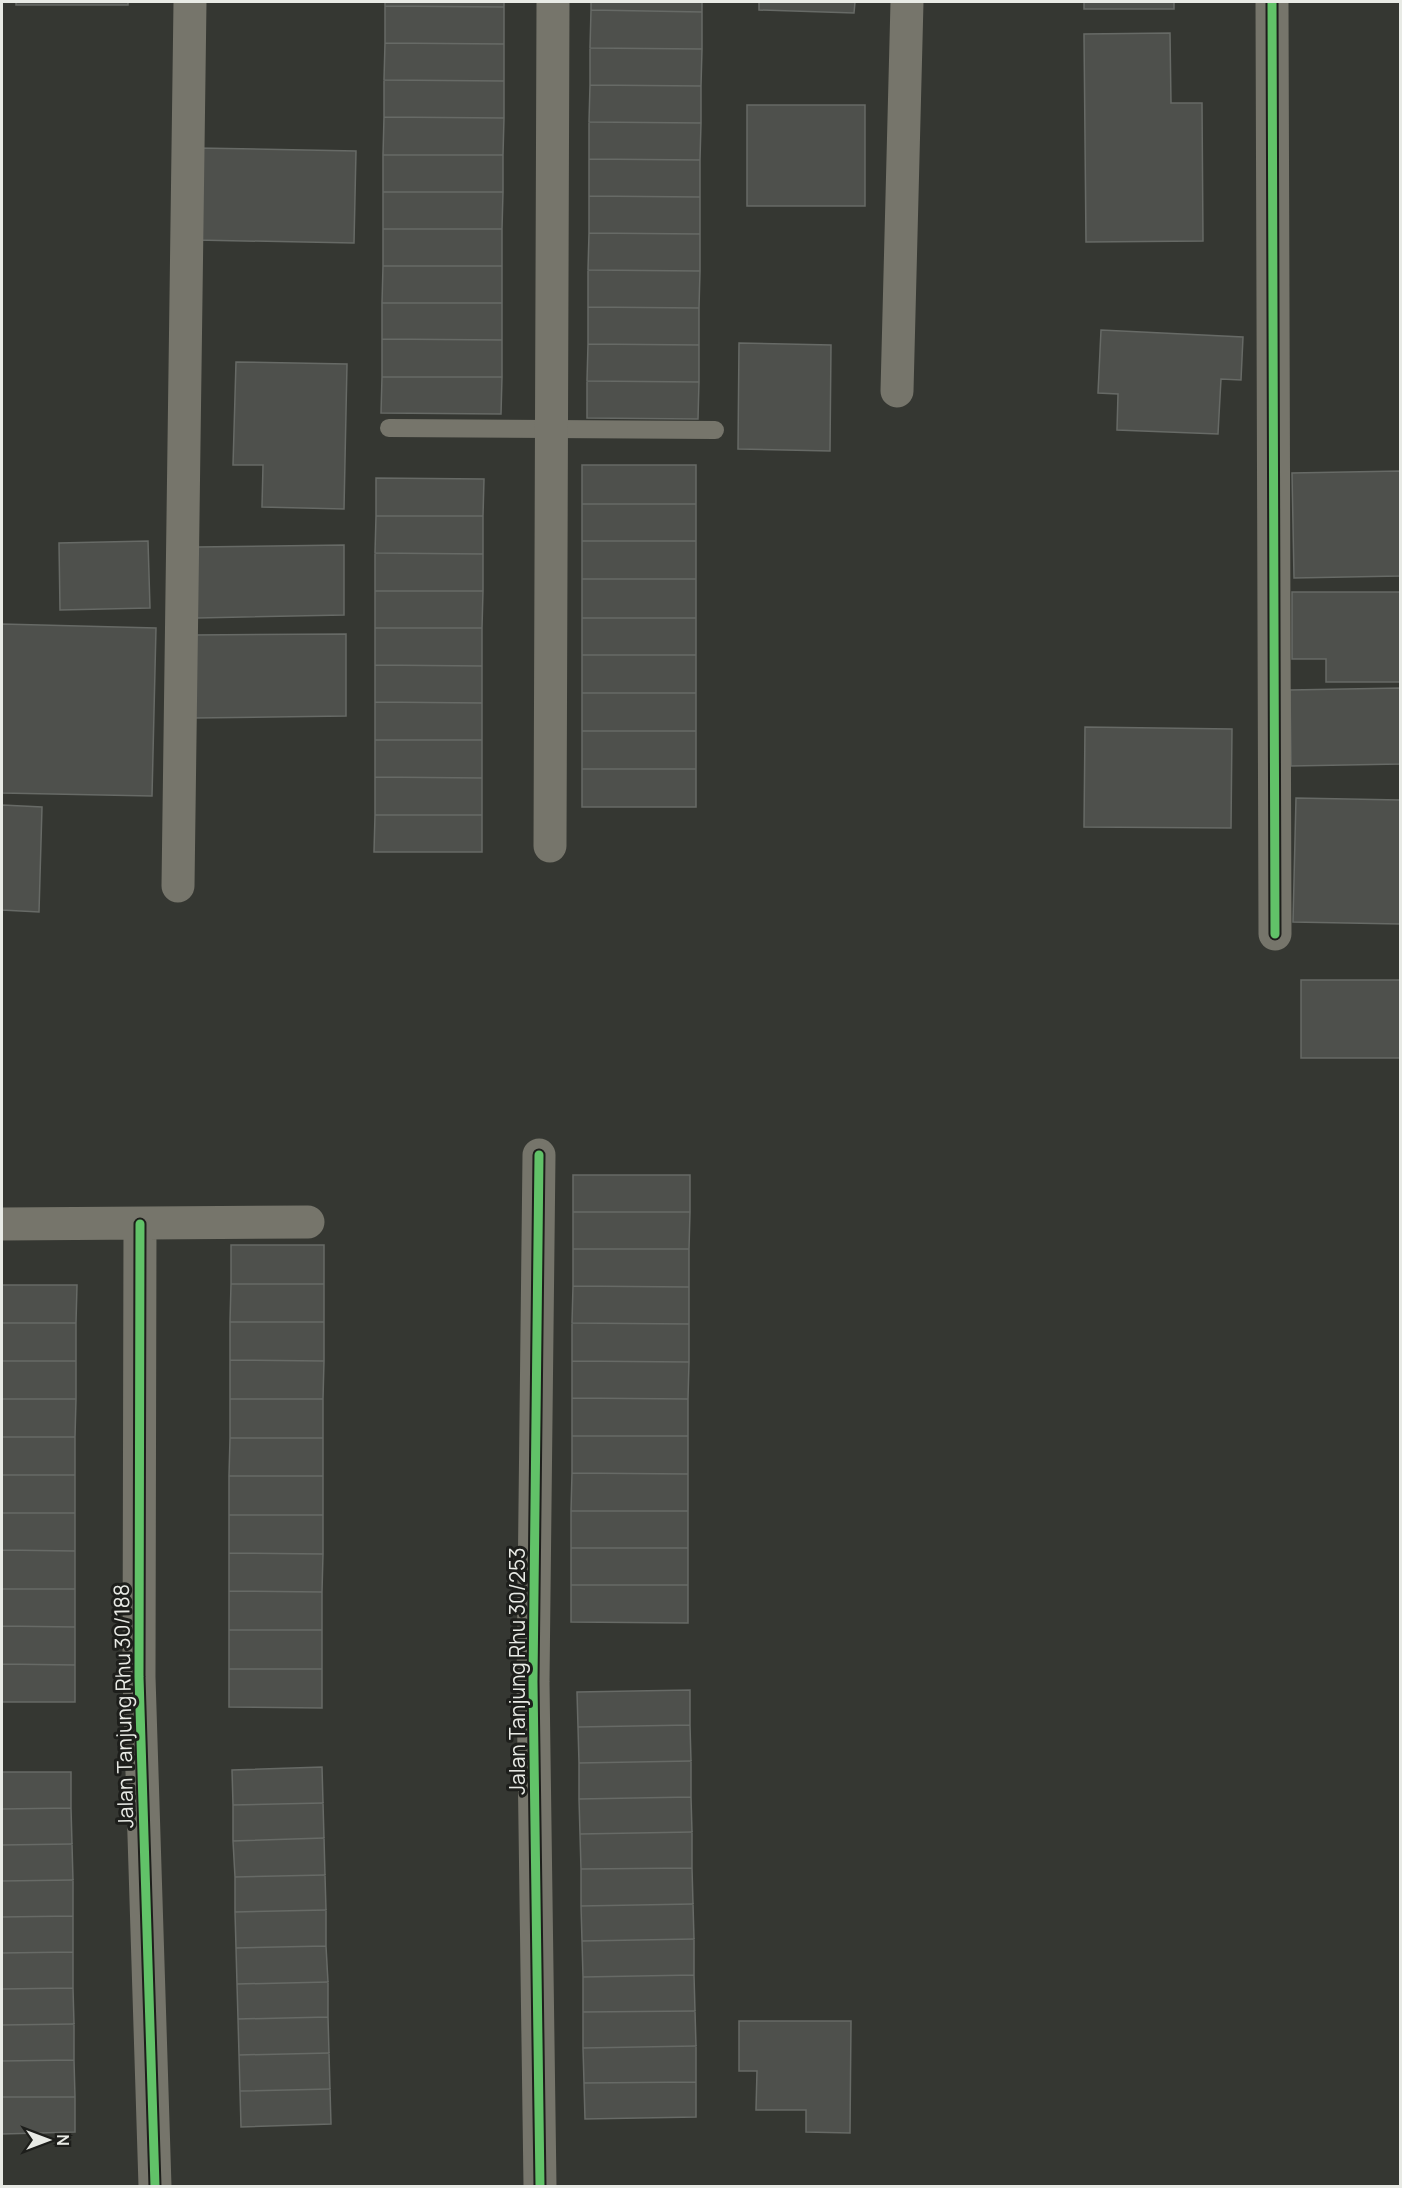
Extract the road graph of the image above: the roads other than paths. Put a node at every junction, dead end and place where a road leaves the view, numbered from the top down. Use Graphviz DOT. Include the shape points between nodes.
graph roads {
  1 [pos="190,2"];
  2 [pos="553,2"];
  3 [pos="907,2"];
  4 [pos="1272,2"];
  5 [pos="897,391"];
  6 [pos="388,428"];
  7 [pos="550,428"];
  8 [pos="715,430"];
  9 [pos="550,846"];
  10 [pos="178,886"];
  11 [pos="1275,934"];
  12 [pos="539,1155"];
  13 [pos="308,1222"];
  14 [pos="2,1224"];
  15 [pos="140,1224"];
  16 [pos="155,2187"];
  17 [pos="540,2187"];
  1 -- 10 [label="street"];
  2 -- 7 [label="street"];
  3 -- 5 [label="street"];
  4 -- 11 [label="street"];
  6 -- 7 [label="lane"];
  7 -- 8 [label="lane"];
  7 -- 9 [label="street"];
  12 -- 17 [label="street, Jalan Tanjung Rhu 30/253" via="533,1682"];
  13 -- 15 [label="street"];
  14 -- 15 [label="street"];
  15 -- 16 [label="street, Jalan Tanjung Rhu 30/188" via="139,1677"];
}
